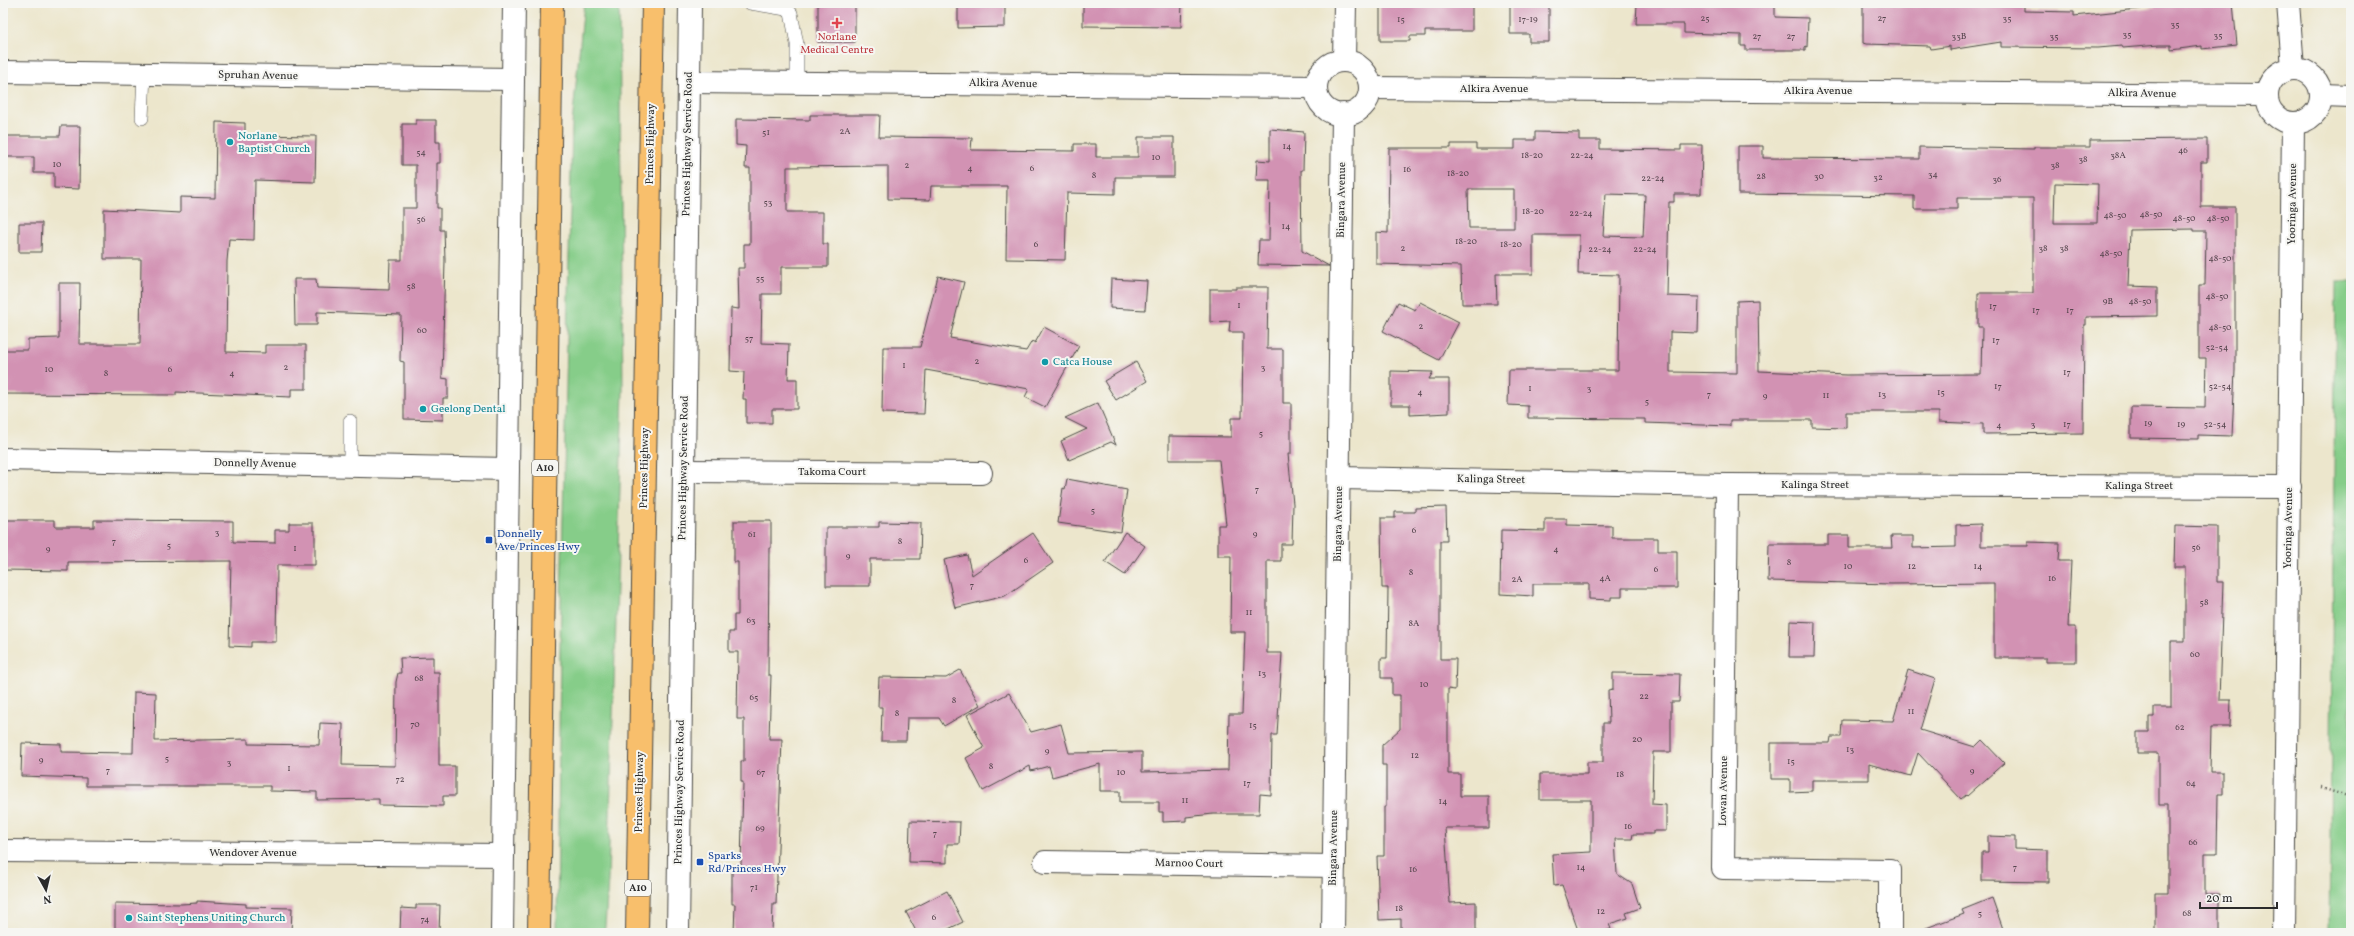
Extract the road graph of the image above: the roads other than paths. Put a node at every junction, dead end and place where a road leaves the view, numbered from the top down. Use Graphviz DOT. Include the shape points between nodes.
graph roads {
  1 [pos="514,3"];
  2 [pos="552,3"];
  3 [pos="653,3"];
  4 [pos="690,3"];
  5 [pos="750,3"];
  6 [pos="1345,3"];
  7 [pos="2288,3"];
  8 [pos="1344,61"];
  9 [pos="2293,68"];
  10 [pos="3,72"];
  11 [pos="144,74"];
  12 [pos="513,79"];
  13 [pos="689,82"];
  14 [pos="797,82"];
  15 [pos="1316,87"];
  16 [pos="1370,88"];
  17 [pos="2266,95"];
  18 [pos="2322,95"];
  19 [pos="2351,96"];
  20 [pos="1343,114"];
  21 [pos="142,118"];
  22 [pos="2293,123"];
  23 [pos="350,421"];
  24 [pos="3,460"];
  25 [pos="350,466"];
  26 [pos="508,469"];
  27 [pos="684,471"];
  28 [pos="981,474"];
  29 [pos="1340,478"];
  30 [pos="1727,484"];
  31 [pos="2290,487"];
  32 [pos="3,851"];
  33 [pos="503,855"];
  34 [pos="1045,862"];
  35 [pos="1334,866"];
  36 [pos="502,933"];
  37 [pos="539,933"];
  38 [pos="637,933"];
  39 [pos="678,933"];
  40 [pos="1333,933"];
  41 [pos="1890,933"];
  42 [pos="2284,933"];
  1 -- 12 [label="street"];
  2 -- 37 [label="highway, A10"];
  3 -- 38 [label="highway, Princes Highway / A10"];
  4 -- 13 [label="street, Princes Highway Service Road"];
  5 -- 14 [label="lane" via="786,9 791,13 797,44"];
  6 -- 8 [label="street"];
  7 -- 9 [label="street"];
  8 -- 15 [label="street" via="1330,63 1323,69"];
  8 -- 16 [label="street" via="1357,65 1364,71"];
  9 -- 17 [label="street" via="2275,77"];
  9 -- 18 [label="street" via="2309,73 2316,79"];
  10 -- 11 [label="street, Spruhan Avenue"];
  11 -- 12 [label="street, Spruhan Avenue"];
  11 -- 21 [label="lane"];
  12 -- 26 [label="street"];
  13 -- 14 [label="street, Alkira Avenue"];
  13 -- 27 [label="street, Princes Highway Service Road"];
  14 -- 15 [label="street, Alkira Avenue"];
  15 -- 20 [label="street" via="1322,105 1334,113"];
  16 -- 17 [label="street, Alkira Avenue"];
  16 -- 20 [label="street" via="1368,97 1360,108"];
  17 -- 22 [label="street" via="2277,118"];
  18 -- 19 [label="street"];
  18 -- 22 [label="street" via="2321,104 2310,118"];
  20 -- 29 [label="street, Bingara Avenue"];
  22 -- 31 [label="street, Yooringa Avenue"];
  23 -- 25 [label="lane"];
  24 -- 25 [label="street, Donnelly Avenue"];
  25 -- 26 [label="street, Donnelly Avenue"];
  26 -- 33 [label="street"];
  27 -- 28 [label="street, Takoma Court"];
  27 -- 39 [label="street, Princes Highway Service Road"];
  29 -- 30 [label="street, Kalinga Street"];
  29 -- 35 [label="street, Bingara Avenue"];
  30 -- 31 [label="street, Kalinga Street"];
  30 -- 41 [label="street, Lowan Avenue" via="1723,868 1890,870"];
  31 -- 42 [label="street, Yooringa Avenue"];
  32 -- 33 [label="street, Wendover Avenue"];
  33 -- 36 [label="street"];
  34 -- 35 [label="street, Marnoo Court"];
  35 -- 40 [label="street, Bingara Avenue"];
}
